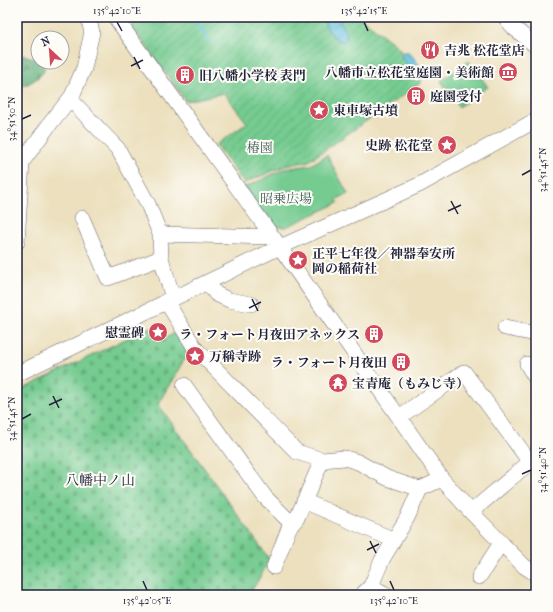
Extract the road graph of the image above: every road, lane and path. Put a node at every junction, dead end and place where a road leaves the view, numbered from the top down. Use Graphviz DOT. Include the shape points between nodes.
graph roads {
  1 [pos="88,17"];
  2 [pos="116,17"];
  3 [pos="505,17"];
  4 [pos="536,46"];
  5 [pos="70,100"];
  6 [pos="536,120"];
  7 [pos="82,218"];
  8 [pos="160,234"];
  9 [pos="17,242"];
  10 [pos="277,242"];
  11 [pos="161,258"];
  12 [pos="207,282"];
  13 [pos="170,300"];
  14 [pos="251,304"];
  15 [pos="505,328"];
  16 [pos="536,334"];
  17 [pos="527,364"];
  18 [pos="17,374"];
  19 [pos="536,379"];
  20 [pos="184,385"];
  21 [pos="399,418"];
  22 [pos="322,460"];
  23 [pos="533,460"];
  24 [pos="442,479"];
  25 [pos="420,489"];
  26 [pos="304,501"];
  27 [pos="471,512"];
  28 [pos="292,524"];
  29 [pos="394,540"];
  30 [pos="501,543"];
  31 [pos="274,567"];
  32 [pos="536,574"];
  33 [pos="479,577"];
  34 [pos="367,590"];
  35 [pos="387,595"];
  1 -- 5 [label="street" via="92,32 86,61"];
  2 -- 10 [label="street"];
  3 -- 4 [label="street"];
  5 -- 8 [label="street" via="118,149 148,204"];
  5 -- 9 [label="street" via="22,162"];
  6 -- 10 [label="street" via="419,185"];
  7 -- 11 [label="street" via="108,278"];
  8 -- 10 [label="street"];
  8 -- 11 [label="street"];
  10 -- 12 [label="street"];
  10 -- 21 [label="street"];
  11 -- 13 [label="street"];
  12 -- 13 [label="street"];
  12 -- 14 [label="street" via="216,294 229,300"];
  13 -- 18 [label="street"];
  13 -- 22 [label="street" via="195,348 297,452"];
  15 -- 16 [label="street"];
  17 -- 19 [label="street"];
  20 -- 28 [label="street" via="265,497"];
  21 -- 23 [label="street" via="464,372"];
  21 -- 24 [label="street"];
  22 -- 25 [label="street" via="345,458 387,478"];
  22 -- 26 [label="street"];
  23 -- 27 [label="street"];
  24 -- 25 [label="street"];
  24 -- 27 [label="street"];
  25 -- 29 [label="street"];
  26 -- 28 [label="street"];
  26 -- 29 [label="street"];
  27 -- 30 [label="street"];
  28 -- 31 [label="street"];
  29 -- 34 [label="street"];
  30 -- 32 [label="street"];
  30 -- 33 [label="street"];
  34 -- 35 [label="street"];
}
